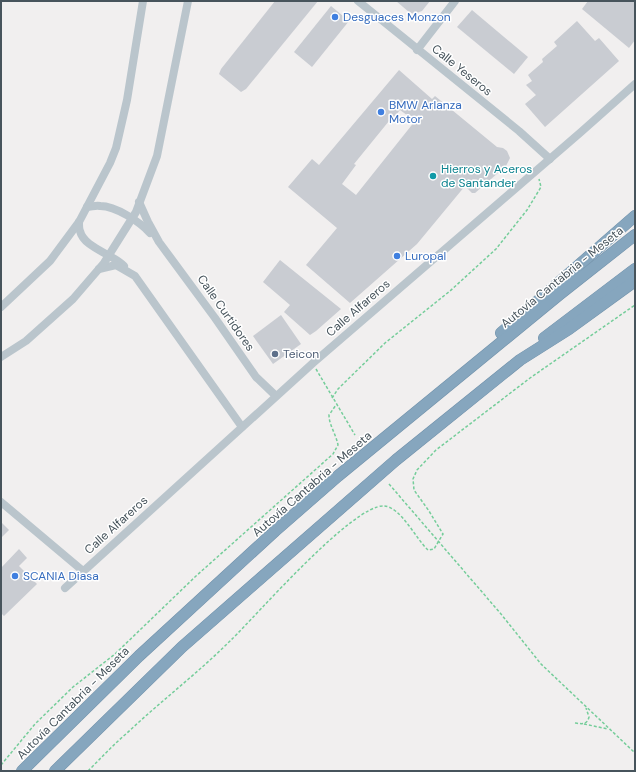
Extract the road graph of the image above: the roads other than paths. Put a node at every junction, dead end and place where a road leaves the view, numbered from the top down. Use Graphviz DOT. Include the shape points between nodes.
graph roads {
  1 [pos="143,1"];
  2 [pos="188,1"];
  3 [pos="358,1"];
  4 [pos="455,1"];
  5 [pos="417,50"];
  6 [pos="635,84"];
  7 [pos="550,159"];
  8 [pos="139,202"];
  9 [pos="87,208"];
  10 [pos="635,216"];
  11 [pos="132,218"];
  12 [pos="79,222"];
  13 [pos="635,235"];
  14 [pos="159,242"];
  15 [pos="109,255"];
  16 [pos="99,269"];
  17 [pos="635,269"];
  18 [pos="135,276"];
  19 [pos="635,282"];
  20 [pos="1,308"];
  21 [pos="1,357"];
  22 [pos="520,360"];
  23 [pos="276,396"];
  24 [pos="242,427"];
  25 [pos="338,476"];
  26 [pos="1,502"];
  27 [pos="83,570"];
  28 [pos="65,588"];
  29 [pos="22,771"];
  30 [pos="55,771"];
  1 -- 9 [label="street" via="127,100 116,148"];
  2 -- 8 [label="street" via="157,156"];
  3 -- 5 [label="street, Calle Yeseros"];
  4 -- 5 [label="street"];
  5 -- 7 [label="street, Calle Yeseros" via="519,131"];
  6 -- 7 [label="street, Calle Alfareros"];
  7 -- 23 [label="street, Calle Alfareros"];
  8 -- 11 [label="street"];
  8 -- 14 [label="street, Calle Curtidores"];
  9 -- 11 [label="street, Calle Curtidores" via="100,206 114,209"];
  9 -- 12 [label="street"];
  10 -- 25 [label="highway"];
  11 -- 14 [label="street, Calle Curtidores"];
  11 -- 15 [label="street"];
  12 -- 15 [label="street" via="84,240"];
  12 -- 20 [label="street" via="50,261"];
  13 -- 25 [label="highway, Autovía Cantabria - Meseta"];
  14 -- 23 [label="street, Calle Curtidores" via="256,377"];
  15 -- 16 [label="street"];
  15 -- 18 [label="street"];
  16 -- 18 [label="street" via="116,265"];
  16 -- 21 [label="street" via="50,321"];
  17 -- 22 [label="highway" via="546,336"];
  18 -- 24 [label="street"];
  19 -- 22 [label="highway" via="570,329"];
  22 -- 30 [label="highway" via="396,460 182,647"];
  23 -- 24 [label="street, Calle Alfareros"];
  24 -- 27 [label="street, Calle Alfareros"];
  25 -- 29 [label="highway, Autovía Cantabria - Meseta" via="139,656"];
  26 -- 27 [label="street"];
  27 -- 28 [label="street, Calle Alfareros"];
}
